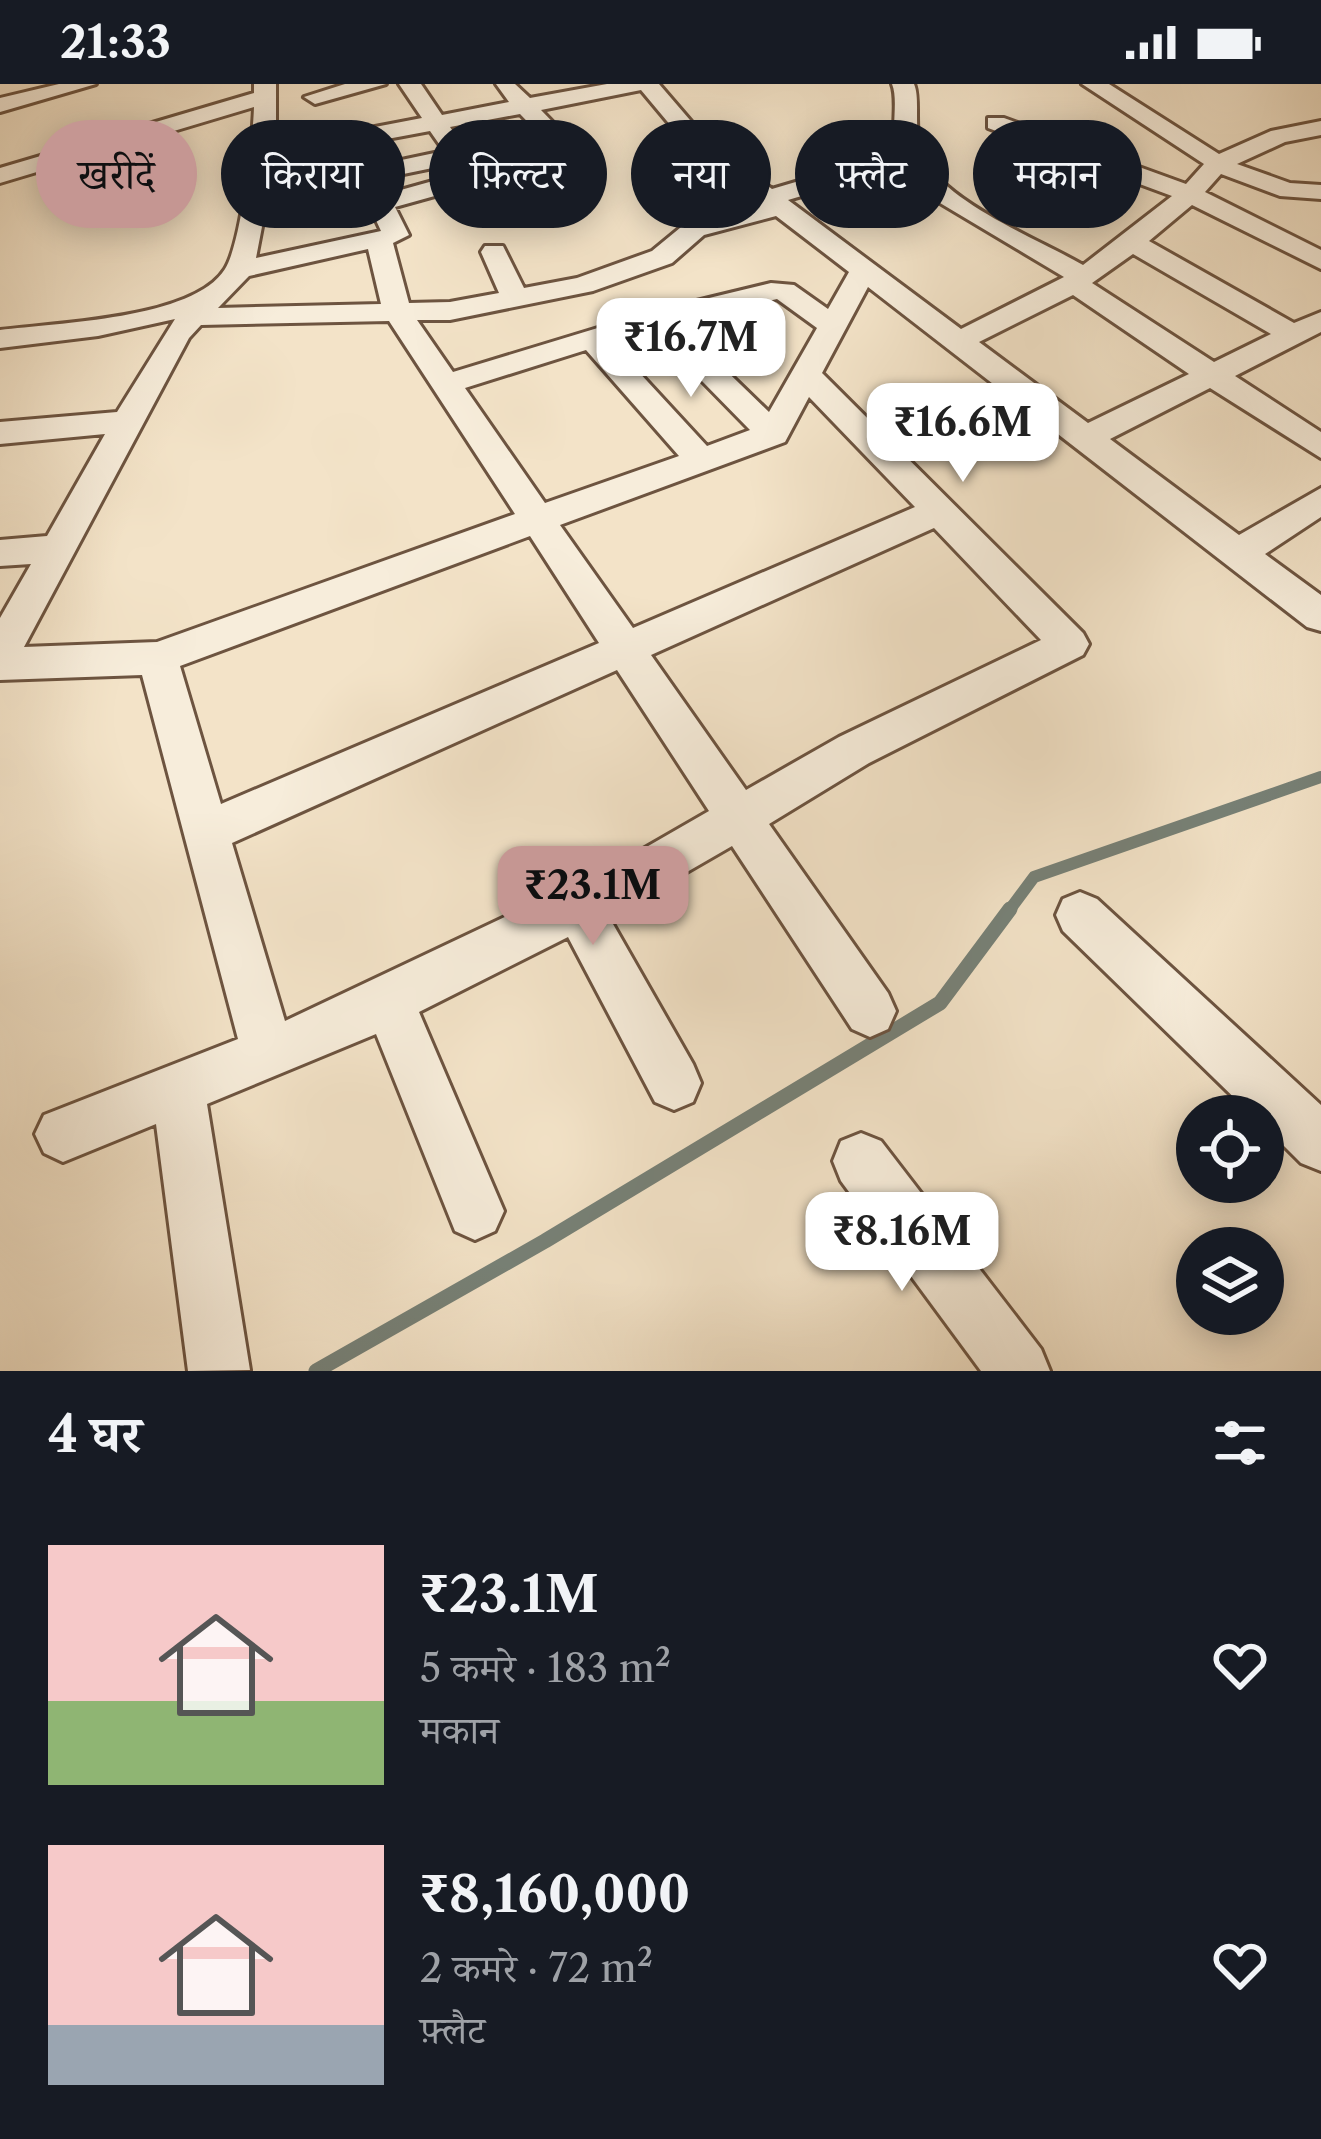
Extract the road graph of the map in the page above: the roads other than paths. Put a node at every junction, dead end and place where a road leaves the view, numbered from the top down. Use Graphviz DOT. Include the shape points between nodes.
graph roads {
  1 [pos="86,84"];
  2 [pos="375,84"];
  3 [pos="644,84"];
  4 [pos="903,84"];
  5 [pos="1093,84"];
  6 [pos="1143,84"];
  7 [pos="265,90"];
  8 [pos="515,92"];
  9 [pos="315,97"];
  10 [pos="1120,98"];
  11 [pos="423,103"];
  12 [pos="0,105"];
  13 [pos="290,120"];
  14 [pos="351,120"];
  15 [pos="538,120"];
  16 [pos="902,120"];
  17 [pos="1321,128"];
  18 [pos="1218,163"];
  19 [pos="1,172"];
  20 [pos="1142,176"];
  21 [pos="429,182"];
  22 [pos="1321,192"];
  23 [pos="1190,194"];
  24 [pos="795,196"];
  25 [pos="949,197"];
  26 [pos="777,202"];
  27 [pos="247,228"];
  28 [pos="379,239"];
  29 [pos="1132,242"];
  30 [pos="494,252"];
  31 [pos="1321,261"];
  32 [pos="865,268"];
  33 [pos="240,270"];
  34 [pos="1078,280"];
  35 [pos="515,298"];
  36 [pos="196,310"];
  37 [pos="397,312"];
  38 [pos="657,319"];
  39 [pos="833,326"];
  40 [pos="1312,327"];
  41 [pos="0,339"];
  42 [pos="592,339"];
  43 [pos="958,341"];
  44 [pos="806,375"];
  45 [pos="1212,375"];
  46 [pos="446,384"];
  47 [pos="128,421"];
  48 [pos="0,433"];
  49 [pos="773,434"];
  50 [pos="1084,438"];
  51 [pos="1321,447"];
  52 [pos="701,460"];
  53 [pos="1321,500"];
  54 [pos="939,512"];
  55 [pos="539,519"];
  56 [pos="58,548"];
  57 [pos="0,553"];
  58 [pos="1238,553"];
  59 [pos="1321,616"];
  60 [pos="626,649"];
  61 [pos="0,654"];
  62 [pos="158,658"];
  63 [pos="0,664"];
  64 [pos="739,818"];
  65 [pos="207,832"];
  66 [pos="578,908"];
  67 [pos="1080,915"];
  68 [pos="389,1000"];
  69 [pos="870,1011"];
  70 [pos="268,1053"];
  71 [pos="674,1083"];
  72 [pos="178,1088"];
  73 [pos="63,1134"];
  74 [pos="1321,1143"];
  75 [pos="861,1161"];
  76 [pos="475,1210"];
  77 [pos="219,1370"];
  78 [pos="1019,1371"];
  1 -- 12 [label="street"];
  2 -- 9 [label="street"];
  3 -- 8 [label="street"];
  3 -- 26 [label="street" via="700,146"];
  4 -- 16 [label="street"];
  5 -- 10 [label="street"];
  6 -- 10 [label="street"];
  7 -- 13 [label="street"];
  7 -- 19 [label="street"];
  8 -- 11 [label="street"];
  8 -- 15 [label="street"];
  10 -- 18 [label="street"];
  11 -- 14 [label="street"];
  17 -- 18 [label="street"];
  18 -- 22 [label="street" via="1253,182"];
  18 -- 23 [label="street"];
  20 -- 23 [label="street"];
  21 -- 28 [label="street" via="381,202 396,235"];
  23 -- 29 [label="street"];
  23 -- 31 [label="street"];
  24 -- 26 [label="street"];
  25 -- 34 [label="street"];
  26 -- 32 [label="street"];
  26 -- 35 [label="street" via="695,229 662,257"];
  27 -- 33 [label="street"];
  28 -- 33 [label="street"];
  28 -- 37 [label="street"];
  29 -- 34 [label="street"];
  29 -- 40 [label="street"];
  30 -- 35 [label="street"];
  32 -- 39 [label="street"];
  32 -- 43 [label="street"];
  33 -- 36 [label="street"];
  34 -- 43 [label="street"];
  34 -- 45 [label="street"];
  35 -- 37 [label="street"];
  36 -- 37 [label="street"];
  36 -- 41 [label="street"];
  36 -- 47 [label="street"];
  37 -- 46 [label="street"];
  38 -- 39 [label="street" via="784,291"];
  38 -- 42 [label="street"];
  38 -- 49 [label="street"];
  39 -- 44 [label="street"];
  40 -- 45 [label="street"];
  42 -- 46 [label="street"];
  42 -- 52 [label="street"];
  43 -- 50 [label="street"];
  44 -- 49 [label="street"];
  44 -- 54 [label="street"];
  45 -- 50 [label="street"];
  45 -- 51 [label="street"];
  46 -- 55 [label="street"];
  47 -- 48 [label="street"];
  47 -- 56 [label="street"];
  49 -- 52 [label="street"];
  50 -- 58 [label="street"];
  52 -- 55 [label="street"];
  53 -- 58 [label="street"];
  54 -- 60 [label="street"];
  54 -- 64 [label="street" via="1069,644 854,749"];
  55 -- 60 [label="street"];
  55 -- 62 [label="street"];
  56 -- 57 [label="street"];
  56 -- 61 [label="street"];
  58 -- 59 [label="street"];
  60 -- 64 [label="street"];
  60 -- 65 [label="street"];
  62 -- 63 [label="street"];
  62 -- 65 [label="street"];
  64 -- 66 [label="street"];
  64 -- 69 [label="street"];
  65 -- 70 [label="street"];
  66 -- 68 [label="street"];
  66 -- 71 [label="street"];
  67 -- 74 [label="street"];
  68 -- 70 [label="street"];
  68 -- 76 [label="street"];
  70 -- 72 [label="street"];
  72 -- 73 [label="street"];
  72 -- 77 [label="street"];
  75 -- 78 [label="street"];
}
